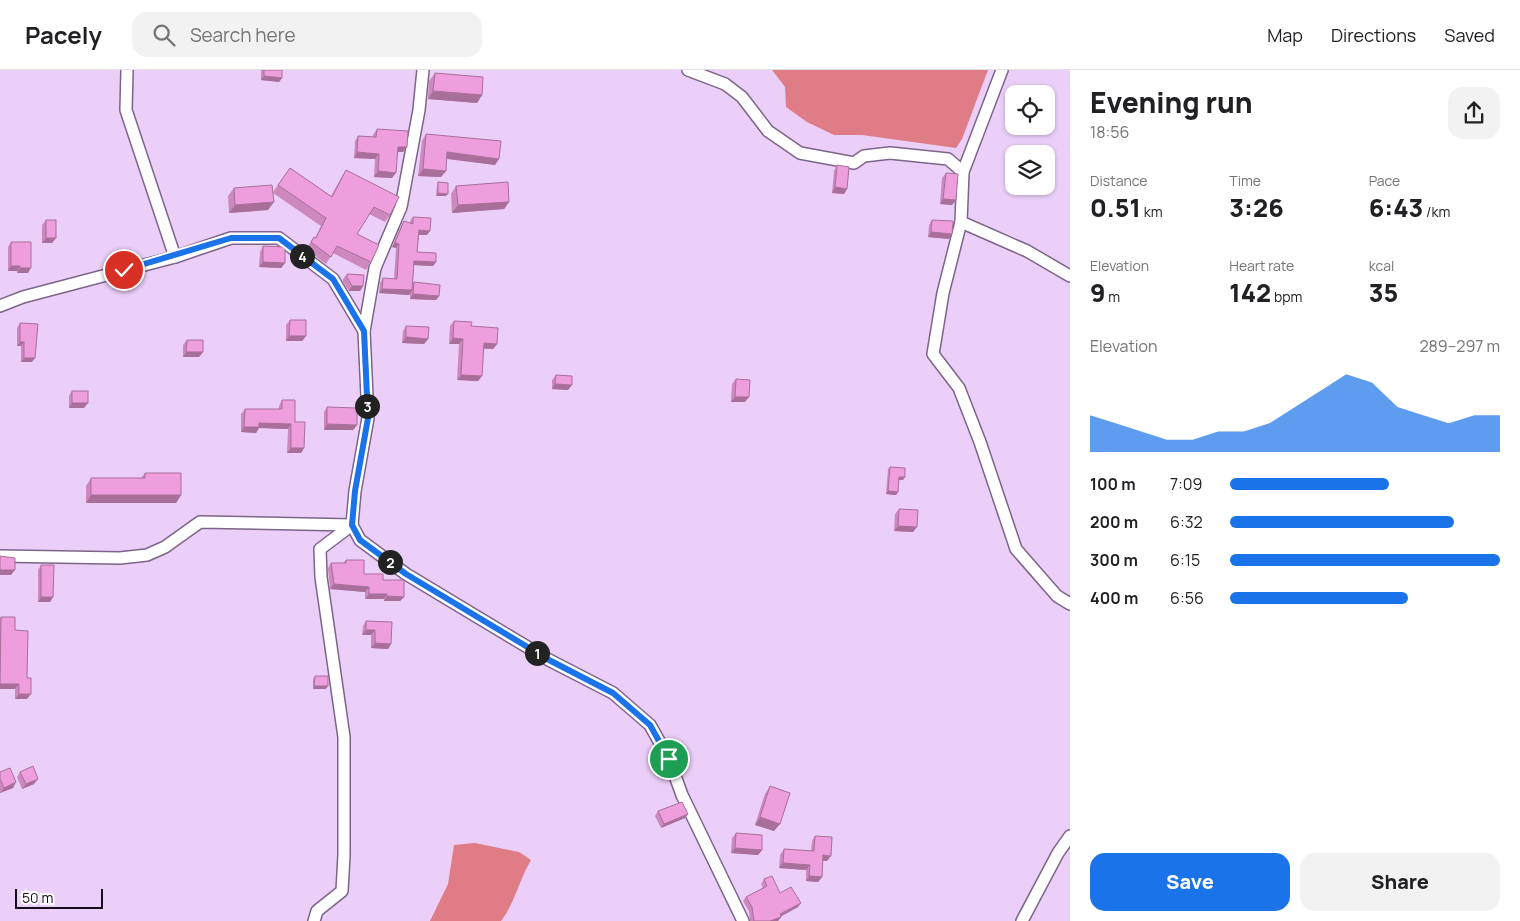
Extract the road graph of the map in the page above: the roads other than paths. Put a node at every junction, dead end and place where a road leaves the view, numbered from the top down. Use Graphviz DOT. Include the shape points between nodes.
graph roads {
  1 [pos="127,70"];
  2 [pos="423,70"];
  3 [pos="688,70"];
  4 [pos="1002,70"];
  5 [pos="963,172"];
  6 [pos="961,222"];
  7 [pos="175,257"];
  8 [pos="1070,276"];
  9 [pos="0,306"];
  10 [pos="364,331"];
  11 [pos="352,525"];
  12 [pos="0,556"];
  13 [pos="1070,604"];
  14 [pos="1070,836"];
  15 [pos="314,921"];
  16 [pos="743,921"];
  17 [pos="1022,921"];
  1 -- 7 [label="street" via="126,110"];
  2 -- 10 [label="street" via="401,207 375,268"];
  3 -- 5 [label="street" via="725,84 742,97 768,132 800,153 854,163 864,156 890,152 948,159"];
  4 -- 5 [label="street"];
  5 -- 6 [label="street"];
  6 -- 8 [label="street" via="1027,251"];
  6 -- 13 [label="street" via="943,293 933,354 959,388 1016,549 1056,596"];
  7 -- 9 [label="street" via="23,296"];
  7 -- 10 [label="street" via="231,238 279,238 333,279"];
  10 -- 11 [label="street" via="368,418"];
  11 -- 12 [label="street" via="200,522 165,547 146,555 120,558"];
  11 -- 15 [label="street" via="320,549 344,737 344,855 342,891 317,911"];
  11 -- 16 [label="street" via="360,540 406,574 549,660 613,693 650,725 669,759 682,795"];
  14 -- 17 [label="street"];
}
